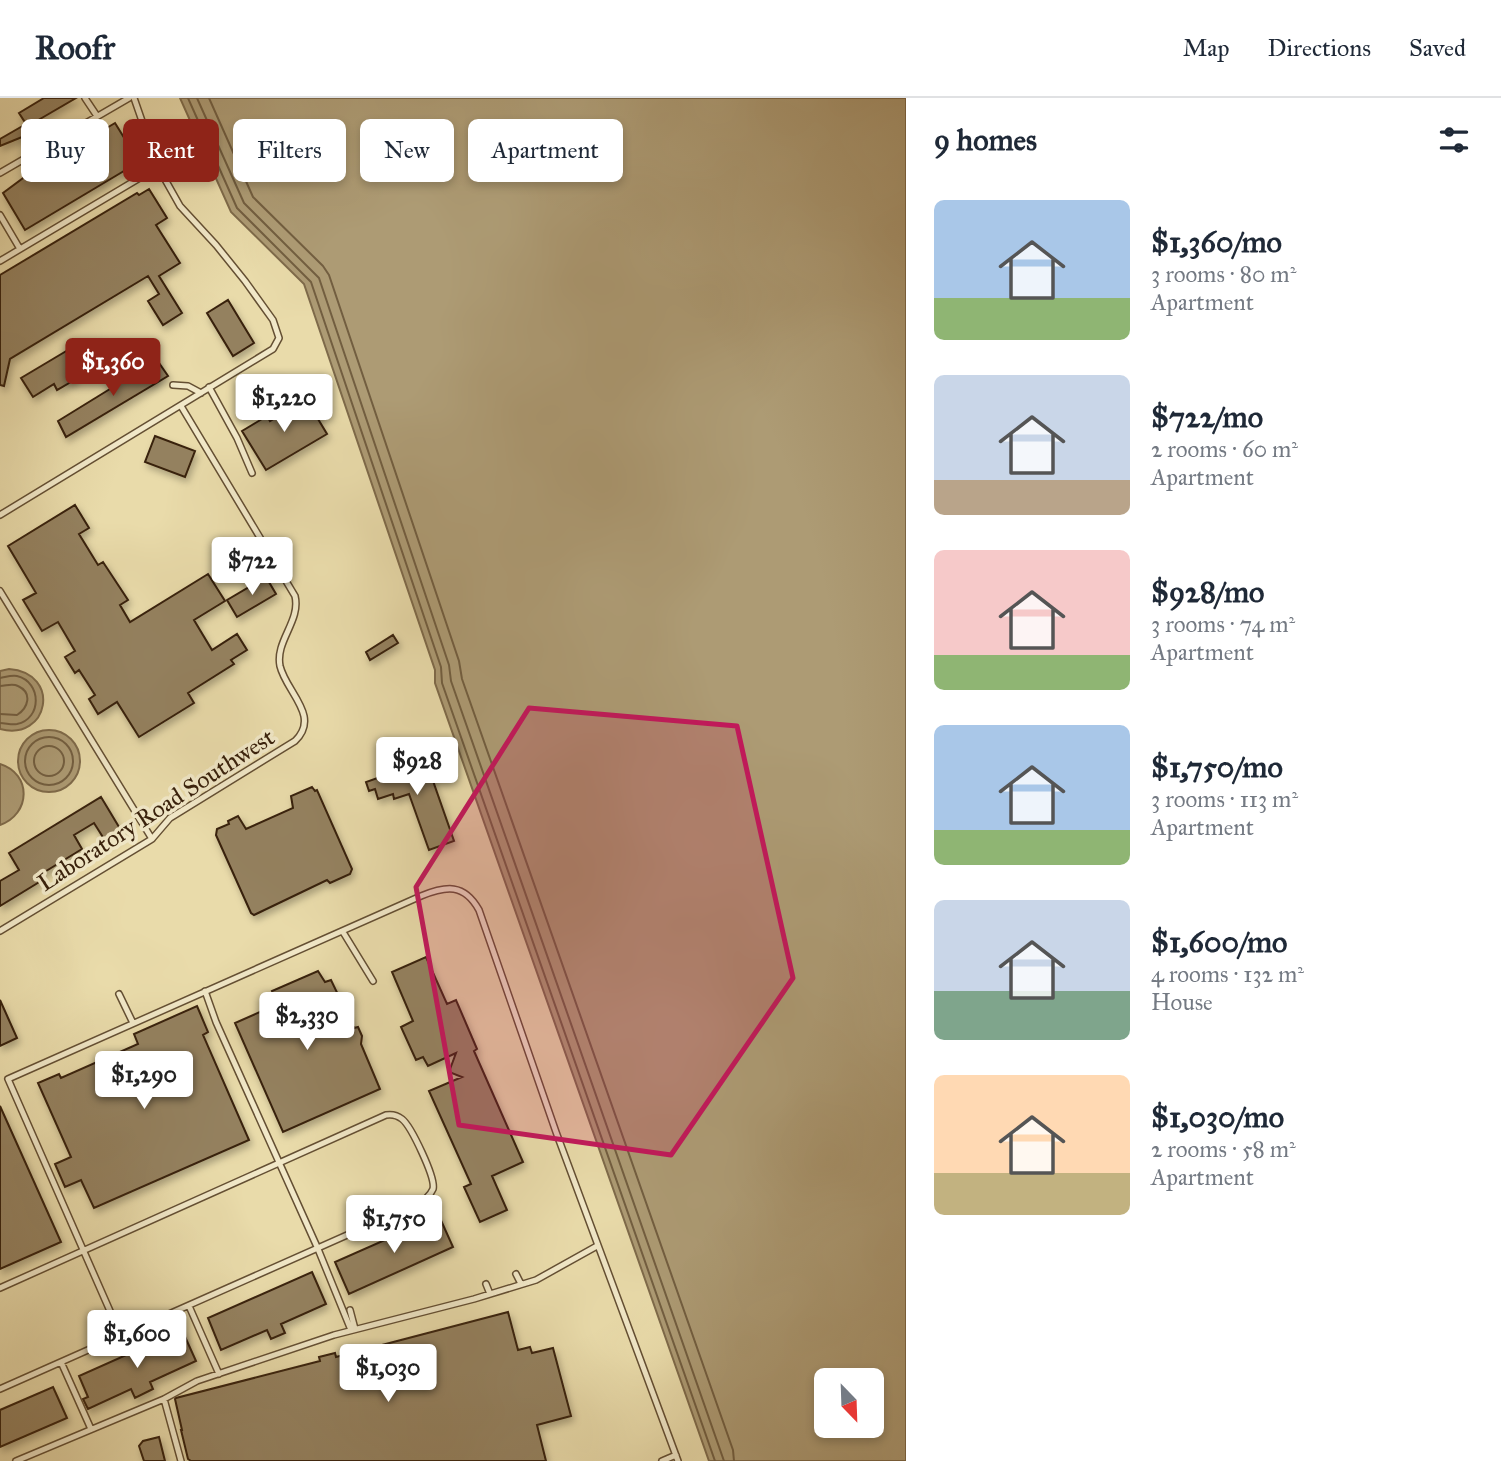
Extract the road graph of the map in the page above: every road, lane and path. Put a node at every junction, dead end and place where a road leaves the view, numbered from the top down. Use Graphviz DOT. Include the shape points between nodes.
graph roads {
  1 [pos="85,98"];
  2 [pos="132,98"];
  3 [pos="97,116"];
  4 [pos="140,119"];
  5 [pos="0,173"];
  6 [pos="133,182"];
  7 [pos="166,182"];
  8 [pos="0,215"];
  9 [pos="20,249"];
  10 [pos="0,261"];
  11 [pos="173,386"];
  12 [pos="209,387"];
  13 [pos="201,393"];
  14 [pos="181,406"];
  15 [pos="252,473"];
  16 [pos="0,515"];
  17 [pos="0,591"];
  18 [pos="152,839"];
  19 [pos="0,931"];
  20 [pos="343,932"];
  21 [pos="373,981"];
  22 [pos="205,991"];
  23 [pos="119,994"];
  24 [pos="133,1023"];
  25 [pos="8,1079"];
  26 [pos="0,1083"];
  27 [pos="278,1162"];
  28 [pos="597,1246"];
  29 [pos="318,1249"];
  30 [pos="83,1250"];
  31 [pos="516,1274"];
  32 [pos="486,1284"];
  33 [pos="521,1284"];
  34 [pos="0,1288"];
  35 [pos="454,1294"];
  36 [pos="490,1294"];
  37 [pos="457,1303"];
  38 [pos="189,1306"];
  39 [pos="350,1310"];
  40 [pos="353,1330"];
  41 [pos="121,1336"];
  42 [pos="61,1362"];
  43 [pos="219,1374"];
  44 [pos="0,1389"];
  45 [pos="164,1399"];
  46 [pos="91,1429"];
  47 [pos="677,1458"];
  48 [pos="16,1461"];
  49 [pos="181,1461"];
  50 [pos="662,1461"];
  1 -- 3 [label="lane"];
  2 -- 3 [label="lane"];
  2 -- 4 [label="lane"];
  3 -- 5 [label="lane"];
  6 -- 9 [label="lane"];
  7 -- 12 [label="lane" via="180,206 238,272 278,329 279,338 272,349"];
  8 -- 9 [label="lane"];
  9 -- 10 [label="lane"];
  11 -- 13 [label="lane" via="188,386"];
  12 -- 13 [label="lane"];
  12 -- 15 [label="lane"];
  13 -- 14 [label="lane"];
  14 -- 16 [label="lane"];
  14 -- 18 [label="lane, Laboratory Road Southwest" via="295,596 296,611 279,662 305,715 305,725 295,741 170,818"];
  17 -- 18 [label="lane"];
  18 -- 19 [label="lane, Laboratory Road Southwest"];
  20 -- 21 [label="lane"];
  20 -- 22 [label="lane"];
  20 -- 28 [label="lane" via="439,889 459,890 474,901"];
  22 -- 24 [label="lane"];
  22 -- 27 [label="lane"];
  23 -- 24 [label="lane"];
  24 -- 25 [label="lane"];
  25 -- 26 [label="lane"];
  25 -- 30 [label="lane"];
  27 -- 29 [label="lane"];
  27 -- 29 [label="lane" via="386,1115 401,1118 410,1128 433,1181 426,1199"];
  27 -- 30 [label="lane"];
  28 -- 33 [label="lane"];
  28 -- 47 [label="lane"];
  29 -- 38 [label="lane"];
  29 -- 40 [label="lane"];
  30 -- 34 [label="lane"];
  30 -- 41 [label="lane"];
  31 -- 33 [label="lane"];
  32 -- 36 [label="lane"];
  33 -- 36 [label="lane"];
  35 -- 37 [label="lane"];
  36 -- 37 [label="lane"];
  37 -- 40 [label="lane"];
  38 -- 41 [label="lane"];
  38 -- 43 [label="lane"];
  39 -- 40 [label="lane"];
  40 -- 43 [label="lane"];
  41 -- 42 [label="lane"];
  42 -- 44 [label="lane"];
  42 -- 46 [label="lane"];
  43 -- 45 [label="lane"];
  45 -- 46 [label="lane"];
  45 -- 49 [label="lane"];
  46 -- 48 [label="lane"];
  47 -- 50 [label="lane"];
}
